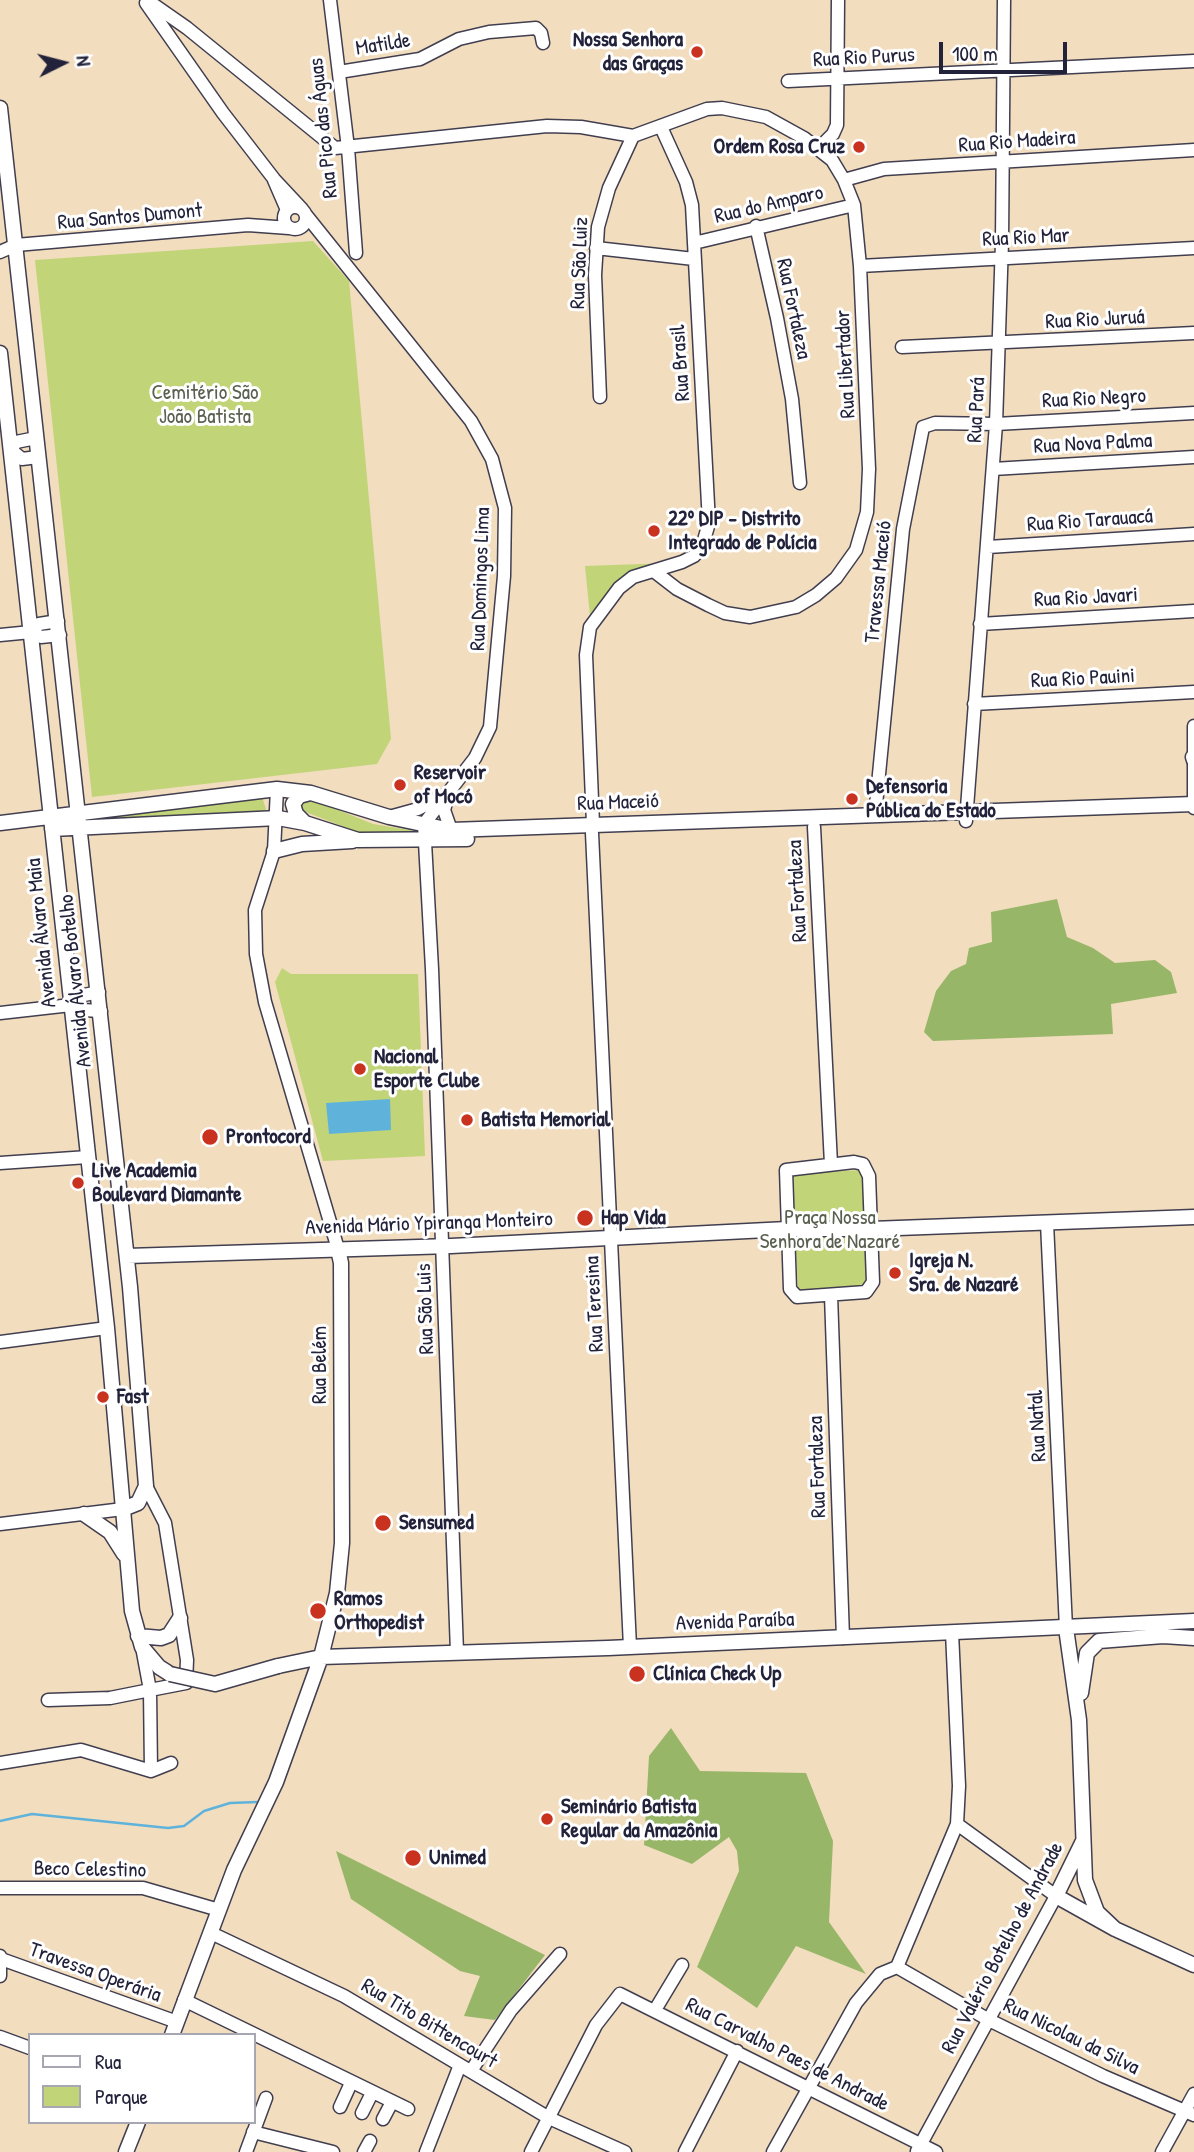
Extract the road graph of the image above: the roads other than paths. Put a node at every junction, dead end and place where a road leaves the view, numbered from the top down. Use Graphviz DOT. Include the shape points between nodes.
graph roads {
  1 [pos="145,0"];
  2 [pos="330,0"];
  3 [pos="838,0"];
  4 [pos="1004,0"];
  5 [pos="543,43"];
  6 [pos="1194,61"];
  7 [pos="1002,71"];
  8 [pos="339,72"];
  9 [pos="838,79"];
  10 [pos="788,81"];
  11 [pos="0,108"];
  12 [pos="661,127"];
  13 [pos="634,136"];
  14 [pos="348,148"];
  15 [pos="818,149"];
  16 [pos="1194,150"];
  17 [pos="1002,163"];
  18 [pos="274,179"];
  19 [pos="845,180"];
  20 [pos="853,205"];
  21 [pos="286,212"];
  22 [pos="304,212"];
  23 [pos="248,225"];
  24 [pos="755,226"];
  25 [pos="295,228"];
  26 [pos="0,240"];
  27 [pos="694,243"];
  28 [pos="16,245"];
  29 [pos="331,245"];
  30 [pos="596,248"];
  31 [pos="1194,248"];
  32 [pos="0,251"];
  33 [pos="356,253"];
  34 [pos="1002,259"];
  35 [pos="694,260"];
  36 [pos="860,266"];
  37 [pos="1194,334"];
  38 [pos="999,345"];
  39 [pos="902,347"];
  40 [pos="0,353"];
  41 [pos="600,397"];
  42 [pos="1194,413"];
  43 [pos="996,424"];
  44 [pos="36,438"];
  45 [pos="5,451"];
  46 [pos="38,457"];
  47 [pos="1194,457"];
  48 [pos="993,469"];
  49 [pos="800,483"];
  50 [pos="1194,534"];
  51 [pos="988,547"];
  52 [pos="655,572"];
  53 [pos="1194,611"];
  54 [pos="979,624"];
  55 [pos="59,628"];
  56 [pos="31,632"];
  57 [pos="0,635"];
  58 [pos="1194,692"];
  59 [pos="974,704"];
  60 [pos="1194,726"];
  61 [pos="1193,758"];
  62 [pos="278,789"];
  63 [pos="451,789"];
  64 [pos="311,793"];
  65 [pos="1194,808"];
  66 [pos="874,815"];
  67 [pos="966,816"];
  68 [pos="389,817"];
  69 [pos="278,818"];
  70 [pos="80,820"];
  71 [pos="51,823"];
  72 [pos="305,823"];
  73 [pos="0,824"];
  74 [pos="424,824"];
  75 [pos="814,827"];
  76 [pos="593,829"];
  77 [pos="451,830"];
  78 [pos="358,840"];
  79 [pos="424,840"];
  80 [pos="274,850"];
  81 [pos="99,992"];
  82 [pos="71,1005"];
  83 [pos="101,1011"];
  84 [pos="0,1013"];
  85 [pos="88,1157"];
  86 [pos="0,1163"];
  87 [pos="831,1164"];
  88 [pos="1194,1217"];
  89 [pos="1048,1223"];
  90 [pos="787,1229"];
  91 [pos="871,1229"];
  92 [pos="611,1237"];
  93 [pos="443,1246"];
  94 [pos="338,1249"];
  95 [pos="127,1256"];
  96 [pos="831,1295"];
  97 [pos="107,1328"];
  98 [pos="0,1342"];
  99 [pos="146,1486"];
  100 [pos="123,1509"];
  101 [pos="84,1514"];
  102 [pos="0,1524"];
  103 [pos="127,1561"];
  104 [pos="180,1618"];
  105 [pos="1194,1621"];
  106 [pos="1066,1628"];
  107 [pos="952,1632"];
  108 [pos="844,1638"];
  109 [pos="1194,1638"];
  110 [pos="140,1641"];
  111 [pos="630,1647"];
  112 [pos="457,1652"];
  113 [pos="321,1657"];
  114 [pos="150,1690"];
  115 [pos="48,1700"];
  116 [pos="1079,1720"];
  117 [pos="0,1763"];
  118 [pos="171,1763"];
  119 [pos="151,1771"];
  120 [pos="957,1824"];
  121 [pos="1086,1837"];
  122 [pos="0,1888"];
  123 [pos="1056,1896"];
  124 [pos="219,1910"];
  125 [pos="1115,1929"];
  126 [pos="211,1933"];
  127 [pos="560,1954"];
  128 [pos="0,1958"];
  129 [pos="682,1965"];
  130 [pos="1194,1965"];
  131 [pos="897,1967"];
  132 [pos="0,1976"];
  133 [pos="184,2000"];
  134 [pos="654,2010"];
  135 [pos="989,2020"];
  136 [pos="174,2028"];
  137 [pos="250,2033"];
  138 [pos="256,2036"];
  139 [pos="0,2037"];
  140 [pos="28,2047"];
  141 [pos="737,2051"];
  142 [pos="466,2068"];
  143 [pos="351,2083"];
  144 [pos="808,2086"];
  145 [pos="372,2093"];
  146 [pos="1194,2094"];
  147 [pos="266,2098"];
  148 [pos="392,2102"];
  149 [pos="340,2107"];
  150 [pos="408,2109"];
  151 [pos="362,2113"];
  152 [pos="1189,2113"];
  153 [pos="549,2118"];
  154 [pos="383,2119"];
  155 [pos="137,2124"];
  156 [pos="253,2132"];
  157 [pos="603,2148"];
  158 [pos="919,2148"];
  159 [pos="126,2152"];
  160 [pos="246,2152"];
  161 [pos="333,2152"];
  162 [pos="426,2152"];
  163 [pos="531,2152"];
  164 [pos="625,2152"];
  165 [pos="685,2152"];
  166 [pos="773,2152"];
  167 [pos="936,2152"];
  168 [pos="1162,2152"];
  1 -- 14 [label="street" via="187,28 330,144"];
  1 -- 18 [label="street, Rua Domingos Lima"];
  2 -- 8 [label="street, Rua Pico das Águas"];
  3 -- 9 [label="street"];
  4 -- 7 [label="street, Rua Pará"];
  5 -- 8 [label="street, Matilde" via="536,28 489,32 459,39 421,59"];
  6 -- 7 [label="street, Rua Rio Purus"];
  7 -- 9 [label="street, Rua Rio Purus"];
  7 -- 17 [label="street, Rua Pará"];
  8 -- 14 [label="street, Rua Pico das Águas"];
  9 -- 10 [label="street, Rua Rio Purus"];
  9 -- 15 [label="street" via="837,125"];
  11 -- 28 [label="main road"];
  12 -- 13 [label="street, Rua Libertador"];
  12 -- 15 [label="street, Rua Libertador" via="707,110 730,109 766,117"];
  12 -- 27 [label="street, Rua Brasil" via="690,193"];
  13 -- 14 [label="street, Rua Libertador" via="547,126"];
  13 -- 30 [label="street, Rua São Luiz" via="602,208"];
  14 -- 33 [label="street, Rua Pico das Águas"];
  15 -- 19 [label="street, Rua Libertador"];
  16 -- 17 [label="street, Rua Rio Madeira"];
  17 -- 19 [label="street, Rua Rio Madeira" via="871,170"];
  17 -- 34 [label="street, Rua Pará"];
  18 -- 21 [label="street, Rua Domingos Lima"];
  18 -- 22 [label="street, Rua Domingos Lima"];
  19 -- 20 [label="street, Rua Libertador"];
  20 -- 24 [label="street, Rua do Amparo"];
  20 -- 36 [label="street, Rua Libertador"];
  21 -- 22 [label="street" via="294,207"];
  21 -- 23 [label="street, Rua Santos Dumont"];
  21 -- 25 [label="street" via="285,221"];
  22 -- 25 [label="street" via="306,223"];
  22 -- 29 [label="street, Rua Domingos Lima"];
  23 -- 25 [label="street, Rua Santos Dumont"];
  23 -- 28 [label="street, Rua Santos Dumont"];
  24 -- 27 [label="street, Rua do Amparo"];
  24 -- 49 [label="street, Rua Fortaleza" via="787,372"];
  25 -- 29 [label="street, Rua Domingos Lima"];
  26 -- 28 [label="street, Rua Santos Dumont"];
  27 -- 35 [label="street, Rua Brasil"];
  28 -- 32 [label="street, Rua Santos Dumont"];
  28 -- 44 [label="main road"];
  29 -- 63 [label="street, Rua Domingos Lima" via="471,421 492,459 503,496 504,576 490,727 475,758"];
  30 -- 35 [label="street"];
  30 -- 41 [label="street, Rua São Luiz"];
  31 -- 34 [label="street, Rua Rio Mar"];
  34 -- 36 [label="street, Rua Rio Mar"];
  34 -- 38 [label="street, Rua Pará"];
  35 -- 52 [label="street, Rua Brasil" via="709,523 702,547 694,556"];
  36 -- 52 [label="street, Rua Libertador" via="867,376 867,512 847,567 796,607 750,617 708,605"];
  37 -- 38 [label="street, Rua Rio Juruá"];
  38 -- 39 [label="street, Rua Rio Juruá"];
  38 -- 43 [label="street, Rua Pará"];
  40 -- 45 [label="main road, Avenida Álvaro Maia"];
  42 -- 43 [label="street, Rua Rio Negro"];
  43 -- 48 [label="street, Rua Pará"];
  43 -- 66 [label="street, Travessa Maceió" via="935,423 921,430 903,528"];
  44 -- 45 [label="street" via="19,440"];
  44 -- 46 [label="main road, Avenida Álvaro Botelho"];
  45 -- 46 [label="street" via="22,459"];
  45 -- 56 [label="main road, Avenida Álvaro Maia"];
  46 -- 55 [label="main road, Avenida Álvaro Botelho"];
  47 -- 48 [label="street, Rua Nova Palma"];
  48 -- 51 [label="street, Rua Pará"];
  50 -- 51 [label="street, Rua Rio Tarauacá"];
  51 -- 54 [label="street, Rua Pará"];
  52 -- 76 [label="street" via="634,577 619,588 594,618 588,635"];
  53 -- 54 [label="street, Rua Rio Javari"];
  54 -- 59 [label="street, Rua Pará"];
  55 -- 56 [label="street" via="41,637"];
  55 -- 70 [label="main road, Avenida Álvaro Botelho"];
  56 -- 57 [label="street"];
  56 -- 71 [label="main road, Avenida Álvaro Maia"];
  58 -- 59 [label="street, Rua Rio Pauini"];
  59 -- 67 [label="street, Rua Pará"];
  60 -- 61 [label="street"];
  61 -- 65 [label="street"];
  62 -- 64 [label="main road, Rua Maceió"];
  62 -- 69 [label="street, Rua Belém"];
  62 -- 70 [label="main road, Rua Maceió"];
  63 -- 68 [label="street, Rua Domingos Lima" via="429,804"];
  63 -- 74 [label="street, Rua Domingos Lima"];
  63 -- 77 [label="street" via="444,810"];
  64 -- 68 [label="main road, Rua Maceió"];
  64 -- 72 [label="main road" via="293,803"];
  65 -- 67 [label="main road, Rua Maceió"];
  66 -- 67 [label="main road, Rua Maceió"];
  66 -- 76 [label="main road, Rua Maceió"];
  67 -- 75 [label="main road, Rua Maceió"];
  68 -- 74 [label="main road, Rua Maceió"];
  69 -- 70 [label="main road, Rua Maceió"];
  69 -- 72 [label="main road, Rua Maceió"];
  69 -- 80 [label="street, Rua Belém"];
  70 -- 71 [label="main road, Rua Maceió"];
  70 -- 81 [label="main road, Avenida Álvaro Botelho"];
  71 -- 73 [label="main road, Rua Maceió"];
  71 -- 82 [label="main road, Avenida Álvaro Maia"];
  72 -- 78 [label="main road, Rua Maceió"];
  74 -- 77 [label="main road, Rua Maceió"];
  74 -- 79 [label="street"];
  75 -- 76 [label="main road, Rua Maceió"];
  75 -- 87 [label="street, Rua Fortaleza"];
  76 -- 77 [label="main road, Rua Maceió"];
  76 -- 79 [label="main road, Rua Maceió"];
  76 -- 92 [label="street, Rua Teresina"];
  78 -- 79 [label="main road, Rua Maceió"];
  78 -- 80 [label="main road"];
  79 -- 93 [label="street, Rua São Luis"];
  80 -- 94 [label="street, Rua Belém" via="255,910 259,978"];
  81 -- 82 [label="street" via="84,995"];
  81 -- 83 [label="main road, Avenida Álvaro Botelho"];
  82 -- 83 [label="street"];
  82 -- 84 [label="street"];
  82 -- 85 [label="main road, Avenida Álvaro Maia"];
  83 -- 95 [label="main road, Avenida Álvaro Botelho"];
  85 -- 86 [label="street"];
  85 -- 97 [label="main road, Avenida Álvaro Maia"];
  87 -- 90 [label="street" via="787,1169"];
  87 -- 91 [label="street" via="860,1162 867,1169"];
  88 -- 89 [label="main road, Avenida Mário Ypiranga Monteiro"];
  89 -- 91 [label="main road, Avenida Mário Ypiranga Monteiro"];
  89 -- 106 [label="street, Rua Natal"];
  90 -- 91 [label="main road, Avenida Mário Ypiranga Monteiro"];
  90 -- 92 [label="main road, Avenida Mário Ypiranga Monteiro"];
  90 -- 96 [label="street" via="792,1293 797,1297"];
  91 -- 96 [label="street" via="870,1287 866,1292"];
  92 -- 93 [label="main road, Avenida Mário Ypiranga Monteiro"];
  92 -- 111 [label="street, Rua Teresina"];
  93 -- 94 [label="main road, Avenida Mário Ypiranga Monteiro"];
  93 -- 112 [label="street, Rua São Luis"];
  94 -- 95 [label="main road, Avenida Mário Ypiranga Monteiro"];
  94 -- 113 [label="main road, Rua Belém" via="342,1543 337,1593"];
  95 -- 99 [label="main road, Avenida Álvaro Botelho"];
  96 -- 108 [label="street, Rua Fortaleza"];
  97 -- 98 [label="street"];
  97 -- 100 [label="main road, Avenida Álvaro Maia"];
  99 -- 100 [label="main road" via="138,1503"];
  99 -- 104 [label="street" via="165,1523"];
  100 -- 101 [label="street"];
  100 -- 103 [label="main road"];
  101 -- 102 [label="street"];
  101 -- 103 [label="main road" via="110,1532"];
  103 -- 110 [label="main road"];
  104 -- 110 [label="main road" via="169,1635"];
  104 -- 114 [label="street" via="186,1683"];
  105 -- 106 [label="main road, Avenida Paraíba"];
  106 -- 107 [label="main road, Avenida Paraíba"];
  106 -- 116 [label="main road, Rua Valério Botelho de Andrade"];
  107 -- 108 [label="main road, Avenida Paraíba"];
  107 -- 120 [label="street"];
  108 -- 111 [label="main road, Avenida Paraíba"];
  109 -- 116 [label="main road" via="1099,1641 1084,1660"];
  110 -- 113 [label="main road, Avenida Paraíba, bridge" via="170,1674 215,1684"];
  110 -- 114 [label="street"];
  111 -- 112 [label="main road, Avenida Paraíba"];
  112 -- 113 [label="main road, Avenida Paraíba"];
  113 -- 124 [label="main road, Rua Belém" via="274,1790"];
  114 -- 115 [label="street" via="110,1698"];
  114 -- 119 [label="street"];
  116 -- 121 [label="main road, Rua Valério Botelho de Andrade"];
  117 -- 119 [label="street" via="80,1750"];
  118 -- 119 [label="street"];
  120 -- 123 [label="street"];
  120 -- 131 [label="street"];
  121 -- 123 [label="main road, Rua Valério Botelho de Andrade"];
  121 -- 125 [label="main road" via="1087,1893 1097,1912"];
  122 -- 124 [label="street, Beco Celestino" via="142,1888"];
  123 -- 125 [label="main road"];
  123 -- 135 [label="street, Rua Valério Botelho de Andrade"];
  124 -- 126 [label="main road, Rua Belém"];
  125 -- 130 [label="main road"];
  126 -- 133 [label="main road, Rua Belém"];
  126 -- 142 [label="street, Rua Tito Bittencourt" via="344,1996"];
  127 -- 142 [label="street"];
  128 -- 132 [label="street"];
  128 -- 136 [label="street, Travessa Operária"];
  129 -- 134 [label="street"];
  131 -- 135 [label="street, Rua Nicolau da Silva"];
  131 -- 144 [label="street" via="871,1982"];
  133 -- 136 [label="main road, Rua Belém"];
  133 -- 137 [label="street"];
  134 -- 141 [label="street, Rua Carvalho Paes de Andrade"];
  134 -- 153 [label="street, Rua Carvalho Paes de Andrade" via="620,1994 596,2025"];
  135 -- 152 [label="street, Rua Nicolau da Silva"];
  135 -- 158 [label="street, Rua Valério Botelho de Andrade"];
  138 -- 143 [label="street"];
  139 -- 140 [label="street"];
  141 -- 144 [label="street, Rua Carvalho Paes de Andrade"];
  141 -- 165 [label="street"];
  142 -- 153 [label="street, Rua Tito Bittencourt"];
  142 -- 162 [label="street"];
  143 -- 145 [label="street"];
  143 -- 149 [label="street"];
  144 -- 158 [label="street, Rua Carvalho Paes de Andrade"];
  144 -- 166 [label="street"];
  145 -- 148 [label="street"];
  145 -- 151 [label="street"];
  146 -- 152 [label="street"];
  147 -- 156 [label="street"];
  148 -- 150 [label="street"];
  148 -- 154 [label="street"];
  152 -- 168 [label="street"];
  153 -- 157 [label="street, Rua Tito Bittencourt"];
  153 -- 163 [label="street"];
  155 -- 159 [label="main road"];
  156 -- 160 [label="street"];
  156 -- 161 [label="street"];
  157 -- 164 [label="street, Rua Tito Bittencourt"];
  158 -- 167 [label="street, Rua Carvalho Paes de Andrade"];
}
